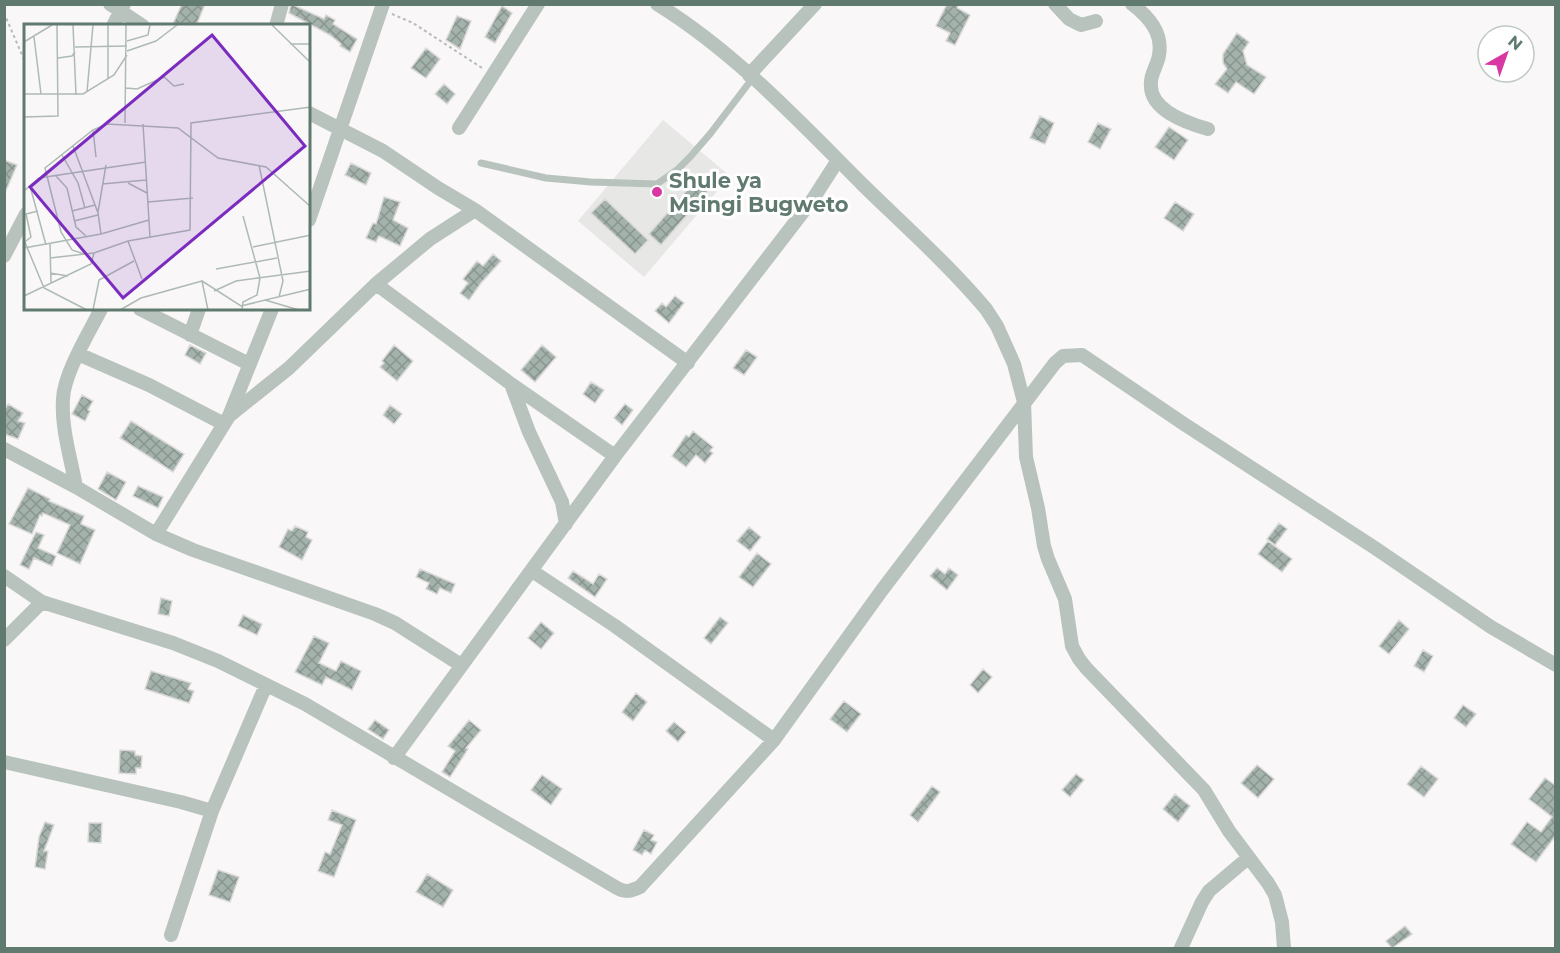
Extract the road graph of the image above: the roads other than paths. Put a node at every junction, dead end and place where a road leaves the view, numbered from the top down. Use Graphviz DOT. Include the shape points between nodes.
graph roads {
  1 [pos="282,4"];
  2 [pos="538,4"];
  3 [pos="657,4"];
  4 [pos="814,4"];
  5 [pos="1055,4"];
  6 [pos="1132,4"];
  7 [pos="118,7"];
  8 [pos="382,7"];
  9 [pos="1096,21"];
  10 [pos="113,24"];
  11 [pos="140,24"];
  12 [pos="277,24"];
  13 [pos="751,77"];
  14 [pos="310,113"];
  15 [pos="341,128"];
  16 [pos="459,128"];
  17 [pos="1208,129"];
  18 [pos="838,160"];
  19 [pos="481,163"];
  20 [pos="475,210"];
  21 [pos="310,217"];
  22 [pos="24,218"];
  23 [pos="4,256"];
  24 [pos="376,284"];
  25 [pos="100,310"];
  26 [pos="142,310"];
  27 [pos="199,310"];
  28 [pos="272,310"];
  29 [pos="190,335"];
  30 [pos="78,354"];
  31 [pos="688,363"];
  32 [pos="249,364"];
  33 [pos="511,384"];
  34 [pos="1024,402"];
  35 [pos="226,420"];
  36 [pos="4,449"];
  37 [pos="615,456"];
  38 [pos="76,487"];
  39 [pos="566,524"];
  40 [pos="156,534"];
  41 [pos="532,571"];
  42 [pos="4,576"];
  43 [pos="42,602"];
  44 [pos="4,640"];
  45 [pos="461,665"];
  46 [pos="1556,665"];
  47 [pos="266,685"];
  48 [pos="774,741"];
  49 [pos="394,758"];
  50 [pos="4,762"];
  51 [pos="212,811"];
  52 [pos="1248,858"];
  53 [pos="171,935"];
  54 [pos="1181,948"];
  55 [pos="1284,948"];
  1 -- 12 [label="street"];
  2 -- 16 [label="street"];
  3 -- 13 [label="street"];
  4 -- 13 [label="street"];
  5 -- 9 [label="street" via="1081,25"];
  6 -- 17 [label="street" via="1153,23 1157,32 1160,55 1151,82 1154,98 1175,117"];
  7 -- 10 [label="street"];
  7 -- 11 [label="street"];
  8 -- 15 [label="street"];
  13 -- 18 [label="street"];
  13 -- 19 [label="lane" via="690,157 657,184 557,180"];
  14 -- 15 [label="street"];
  15 -- 20 [label="street"];
  15 -- 21 [label="street"];
  18 -- 31 [label="street" via="813,199"];
  18 -- 34 [label="street" via="986,309 1014,364"];
  20 -- 24 [label="street" via="430,239"];
  20 -- 31 [label="street"];
  22 -- 23 [label="street"];
  24 -- 33 [label="street"];
  24 -- 35 [label="street" via="290,368"];
  25 -- 30 [label="street"];
  26 -- 29 [label="street"];
  27 -- 29 [label="street"];
  28 -- 32 [label="street"];
  29 -- 32 [label="street"];
  30 -- 35 [label="street"];
  30 -- 38 [label="street" via="63,397"];
  31 -- 37 [label="street"];
  32 -- 35 [label="street"];
  33 -- 37 [label="street"];
  33 -- 39 [label="street" via="562,502"];
  34 -- 46 [label="street" via="1063,356 1082,355 1491,627"];
  34 -- 48 [label="street"];
  34 -- 52 [label="street" via="1026,457 1048,559 1065,599 1072,646 1087,669 1198,783"];
  35 -- 40 [label="street"];
  36 -- 38 [label="street"];
  37 -- 39 [label="street"];
  38 -- 40 [label="street"];
  39 -- 41 [label="street"];
  40 -- 45 [label="street" via="375,614"];
  41 -- 45 [label="street"];
  41 -- 48 [label="street"];
  42 -- 43 [label="street"];
  43 -- 44 [label="street"];
  43 -- 47 [label="street" via="173,643"];
  45 -- 49 [label="street"];
  47 -- 49 [label="street" via="329,717"];
  47 -- 51 [label="street"];
  48 -- 49 [label="street" via="640,887 624,892"];
  50 -- 51 [label="street"];
  51 -- 53 [label="street"];
  52 -- 54 [label="street" via="1209,891"];
  52 -- 55 [label="street" via="1275,895"];
}
